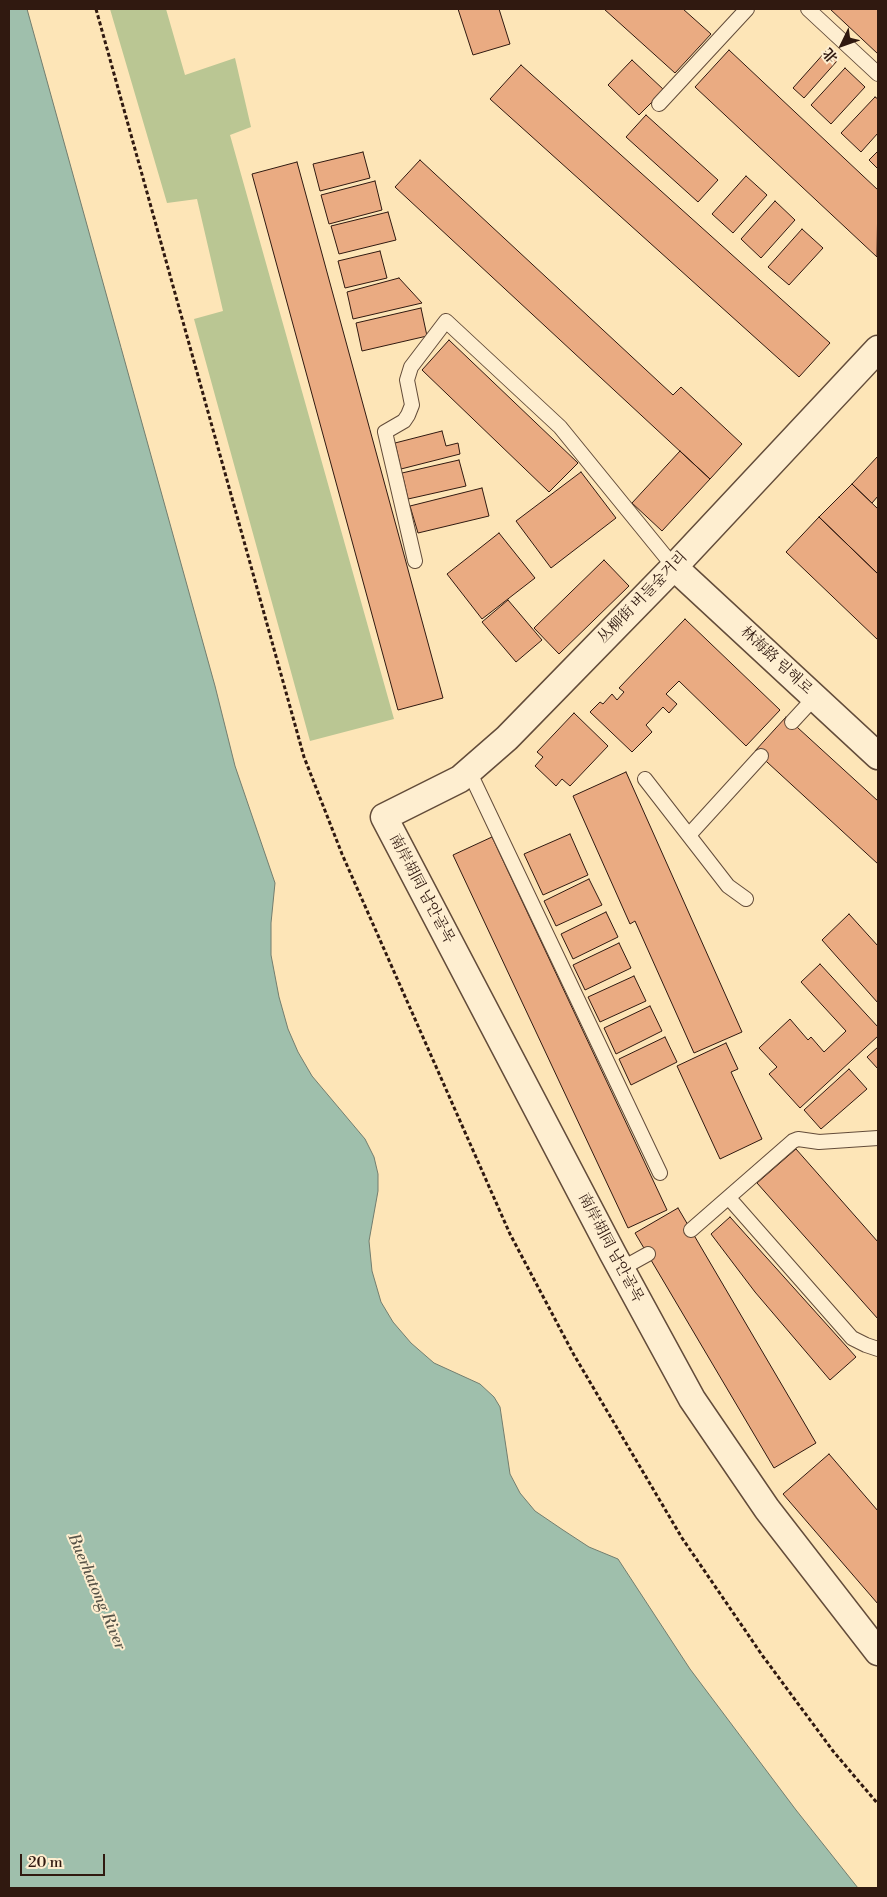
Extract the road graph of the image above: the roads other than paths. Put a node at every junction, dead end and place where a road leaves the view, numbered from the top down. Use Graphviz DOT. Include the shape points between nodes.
graph roads {
  1 [pos="747,9"];
  2 [pos="808,9"];
  3 [pos="878,74"];
  4 [pos="659,104"];
  5 [pos="878,349"];
  6 [pos="415,562"];
  7 [pos="674,566"];
  8 [pos="815,698"];
  9 [pos="792,722"];
  10 [pos="761,756"];
  11 [pos="878,756"];
  12 [pos="469,771"];
  13 [pos="644,779"];
  14 [pos="384,817"];
  15 [pos="689,836"];
  16 [pos="746,899"];
  17 [pos="878,1138"];
  18 [pos="660,1173"];
  19 [pos="728,1198"];
  20 [pos="691,1230"];
  21 [pos="648,1254"];
  22 [pos="621,1269"];
  23 [pos="878,1349"];
  24 [pos="874,1638"];
  1 -- 4 [label="lane"];
  2 -- 3 [label="lane"];
  5 -- 7 [label="street, 丛柳街 버들숲거리"];
  6 -- 7 [label="lane" via="386,432 408,416 412,405 407,380 411,367 446,321 560,427"];
  7 -- 8 [label="street, 林海路 림해로"];
  7 -- 12 [label="street, 丛柳街 버들숲거리" via="507,738"];
  8 -- 9 [label="lane"];
  8 -- 11 [label="street, 林海路 림해로"];
  10 -- 15 [label="lane"];
  12 -- 14 [label="street, 丛柳街 버들숲거리" via="460,779"];
  12 -- 18 [label="lane"];
  13 -- 15 [label="lane"];
  14 -- 22 [label="street, 南岸胡同 남안골목"];
  15 -- 16 [label="lane" via="728,886"];
  17 -- 19 [label="lane" via="793,1141"];
  19 -- 20 [label="lane"];
  19 -- 23 [label="lane" via="852,1338"];
  21 -- 22 [label="lane"];
  22 -- 24 [label="street, 南岸胡同 남안골목" via="692,1399 768,1509"];
}
